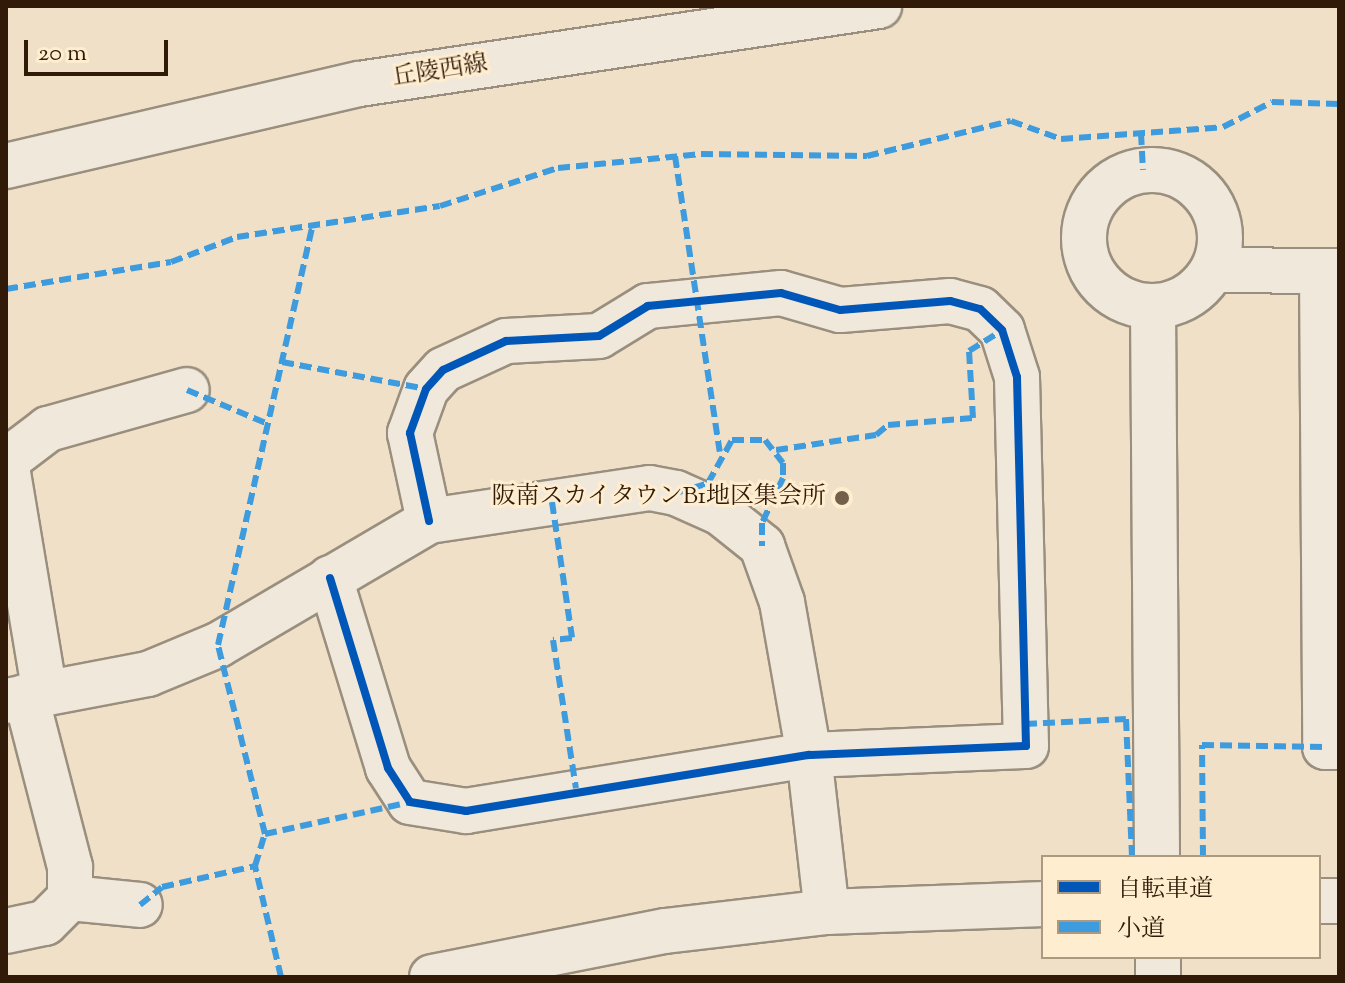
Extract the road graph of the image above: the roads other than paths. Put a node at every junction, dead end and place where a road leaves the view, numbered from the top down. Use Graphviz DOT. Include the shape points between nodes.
graph roads {
  1 [pos="879,6"];
  2 [pos="6,166"];
  3 [pos="1214,270"];
  4 [pos="1330,271"];
  5 [pos="1153,307"];
  6 [pos="187,390"];
  7 [pos="6,461"];
  8 [pos="429,521"];
  9 [pos="330,578"];
  10 [pos="26,697"];
  11 [pos="1339,747"];
  12 [pos="809,755"];
  13 [pos="1157,855"];
  14 [pos="70,898"];
  15 [pos="1041,904"];
  16 [pos="140,905"];
  17 [pos="827,912"];
  18 [pos="6,931"];
  19 [pos="432,977"];
  1 -- 2 [label="street, 丘陵西線" via="359,84"];
  3 -- 4 [label="street"];
  3 -- 5 [label="street" via="1178,303"];
  3 -- 5 [label="street" via="1219,222 1192,182 1152,170 1112,182 1091,208 1084,249 1108,291"];
  4 -- 11 [label="street" via="1325,747"];
  5 -- 13 [label="street"];
  6 -- 7 [label="street" via="48,429"];
  7 -- 10 [label="street"];
  8 -- 9 [label="street"];
  8 -- 12 [label="street" via="650,488 721,513 762,546 782,602"];
  8 -- 12 [label="street" via="410,433 426,389 443,370 506,341 599,336 648,306 781,293 840,310 950,301 980,309 1002,330 1017,377 1026,746"];
  9 -- 10 [label="street" via="218,645 148,674"];
  9 -- 12 [label="street" via="388,768 410,802 466,811"];
  10 -- 14 [label="street" via="70,867"];
  12 -- 17 [label="street"];
  14 -- 16 [label="street"];
  14 -- 18 [label="street" via="45,923"];
  15 -- 17 [label="street"];
  17 -- 19 [label="street" via="665,931"];
}
